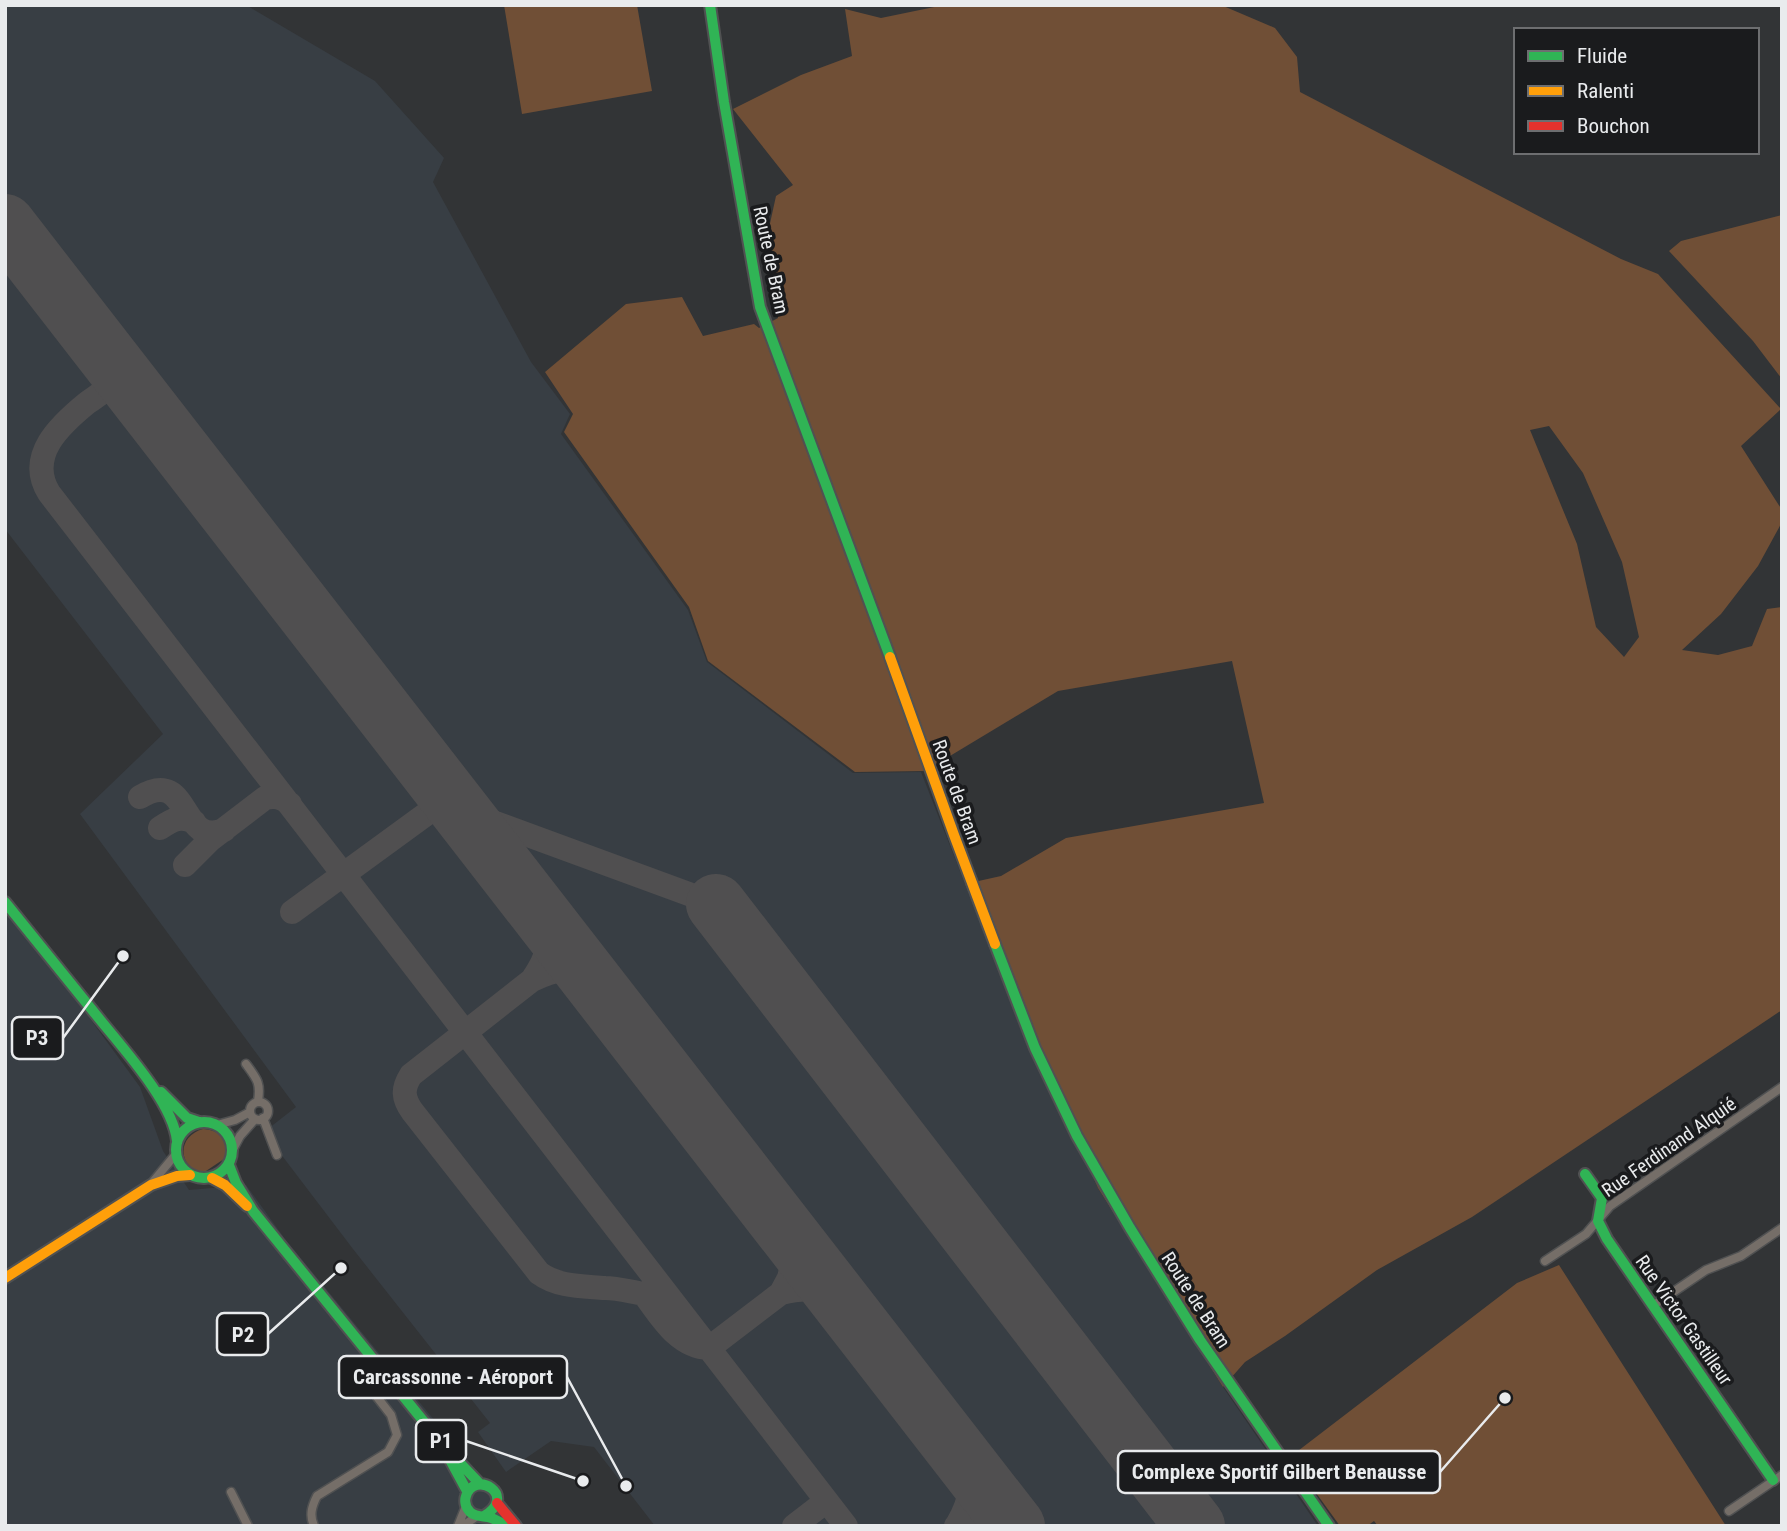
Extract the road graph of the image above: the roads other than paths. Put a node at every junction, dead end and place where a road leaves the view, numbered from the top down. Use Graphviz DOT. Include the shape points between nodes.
graph roads {
  1 [pos="709,5"];
  2 [pos="5,902"];
  3 [pos="246,1064"];
  4 [pos="148,1080"];
  5 [pos="1782,1087"];
  6 [pos="258,1101"];
  7 [pos="256,1116"];
  8 [pos="199,1122"];
  9 [pos="217,1125"];
  10 [pos="177,1141"];
  11 [pos="232,1151"];
  12 [pos="176,1154"];
  13 [pos="277,1155"];
  14 [pos="229,1165"];
  15 [pos="1585,1174"];
  16 [pos="190,1175"];
  17 [pos="212,1178"];
  18 [pos="151,1185"];
  19 [pos="253,1210"];
  20 [pos="1598,1221"];
  21 [pos="1782,1228"];
  22 [pos="1545,1261"];
  23 [pos="5,1278"];
  24 [pos="1654,1305"];
  25 [pos="377,1397"];
  26 [pos="442,1444"];
  27 [pos="1777,1478"];
  28 [pos="480,1484"];
  29 [pos="467,1491"];
  30 [pos="231,1492"];
  31 [pos="497,1503"];
  32 [pos="466,1506"];
  33 [pos="1730,1511"];
  34 [pos="480,1516"];
  35 [pos="248,1526"];
  36 [pos="314,1526"];
  37 [pos="461,1526"];
  38 [pos="506,1526"];
  39 [pos="516,1526"];
  40 [pos="1328,1526"];
  1 -- 40 [label="main road, Route de Bram" via="760,307 1035,1048 1077,1136 1130,1228 1200,1340"];
  2 -- 4 [label="main road"];
  3 -- 6 [label="street" via="257,1078"];
  4 -- 8 [label="main road" via="187,1118"];
  4 -- 10 [label="main road" via="168,1111"];
  5 -- 20 [label="street, Rue Ferdinand Alquié" via="1610,1206"];
  6 -- 7 [label="street" via="253,1104"];
  6 -- 7 [label="street" via="264,1103 267,1114"];
  7 -- 9 [label="street"];
  7 -- 11 [label="street"];
  7 -- 13 [label="street"];
  8 -- 9 [label="main road"];
  8 -- 10 [label="main road" via="185,1129"];
  9 -- 11 [label="main road" via="228,1136"];
  10 -- 12 [label="main road"];
  11 -- 14 [label="main road"];
  12 -- 16 [label="main road"];
  12 -- 18 [label="street"];
  14 -- 17 [label="main road"];
  14 -- 19 [label="main road"];
  15 -- 20 [label="main road, Rue Victor Gastilleur" via="1602,1198"];
  16 -- 17 [label="main road"];
  16 -- 18 [label="main road"];
  17 -- 19 [label="main road"];
  18 -- 23 [label="main road"];
  19 -- 26 [label="main road"];
  20 -- 22 [label="street, Rue Ferdinand Alquié"];
  20 -- 24 [label="main road, Rue Victor Gastilleur"];
  21 -- 24 [label="street"];
  24 -- 27 [label="main road, Rue Victor Gastilleur"];
  25 -- 36 [label="street" via="391,1415 397,1435 388,1452 317,1496 311,1507"];
  26 -- 28 [label="main road"];
  26 -- 29 [label="main road"];
  27 -- 33 [label="street, Rue Victor Gastilleur"];
  28 -- 29 [label="main road"];
  28 -- 31 [label="main road" via="494,1490"];
  29 -- 32 [label="main road"];
  30 -- 35 [label="street"];
  31 -- 34 [label="main road" via="492,1512"];
  31 -- 39 [label="main road"];
  32 -- 34 [label="main road"];
  32 -- 37 [label="street"];
  34 -- 37 [label="street"];
  34 -- 38 [label="main road"];
}
